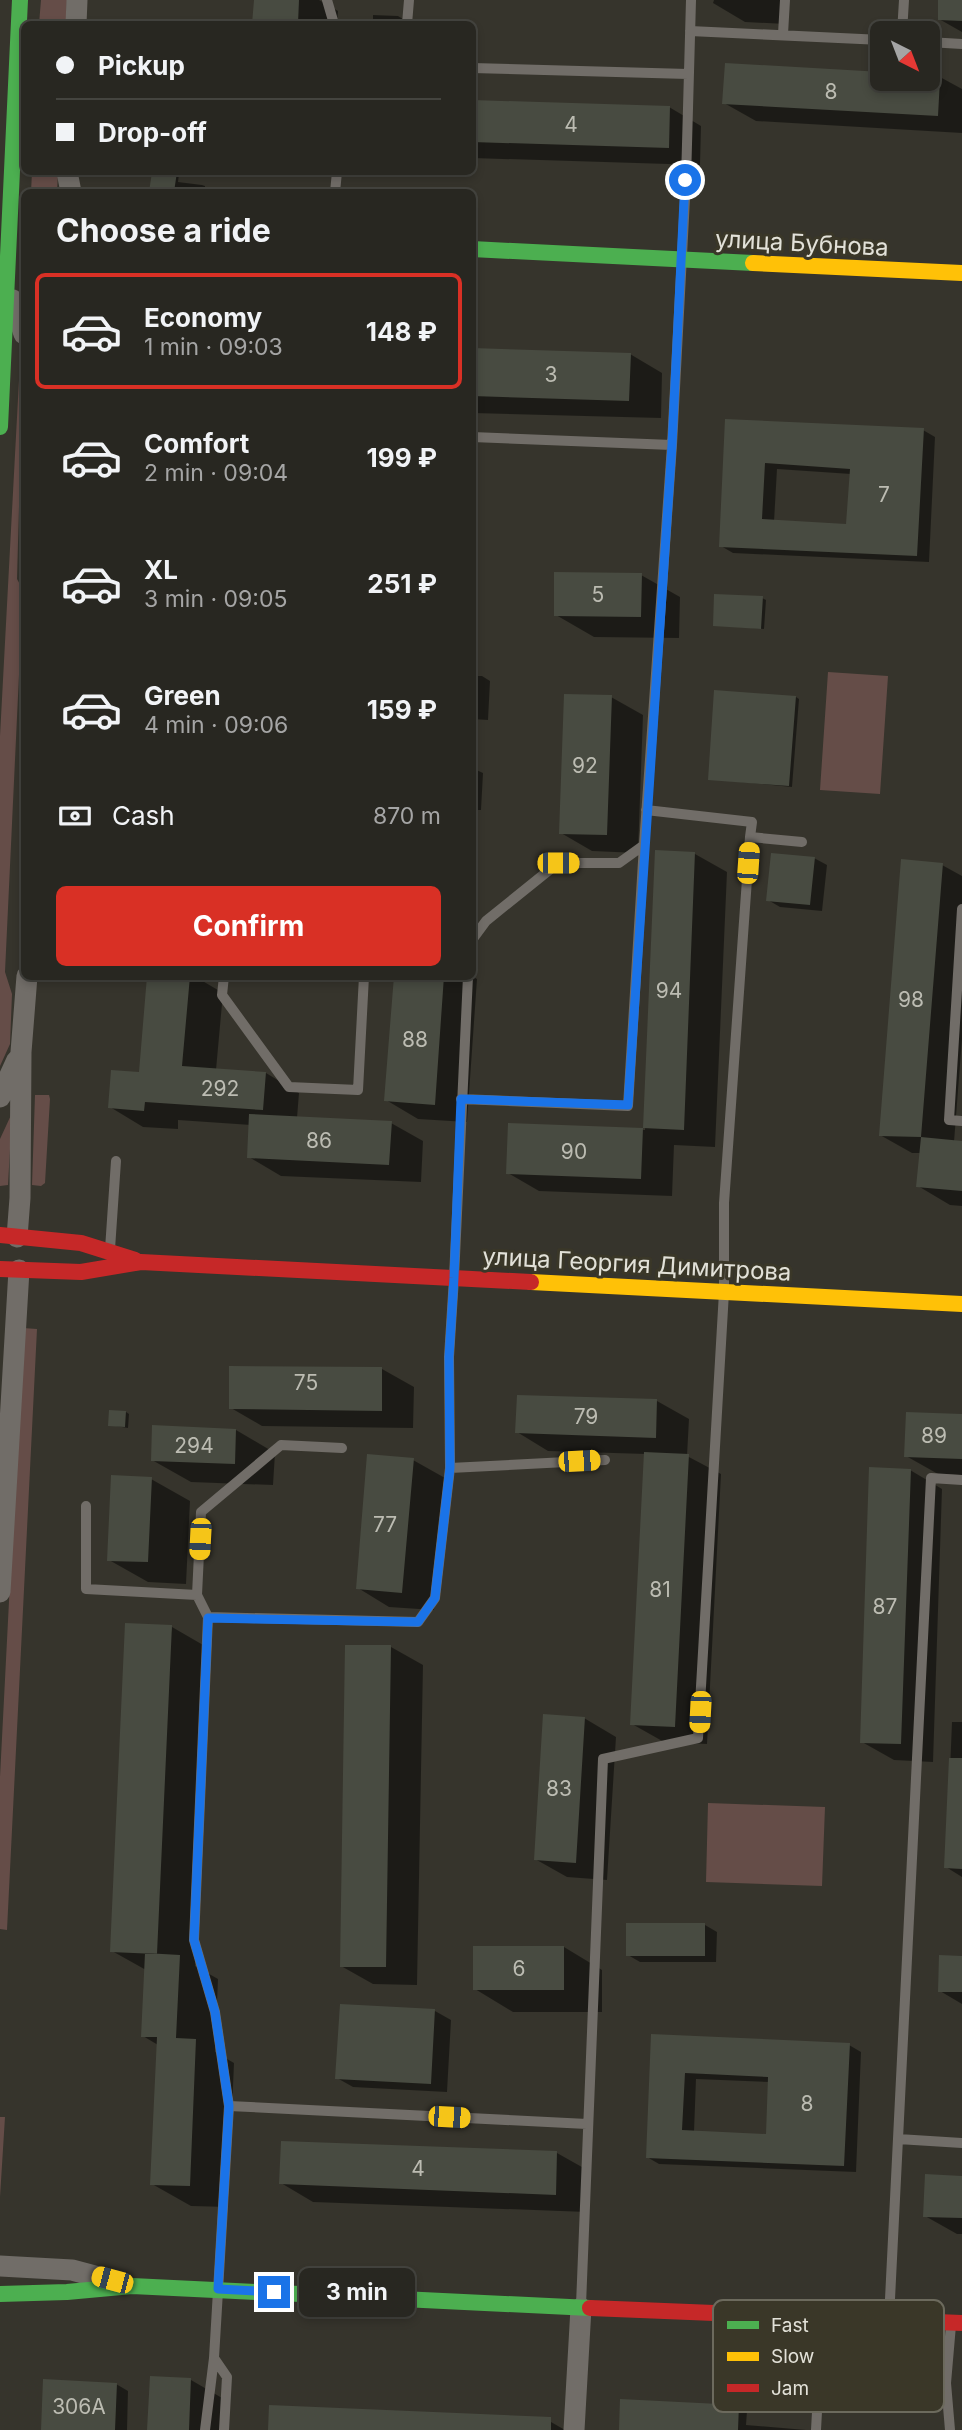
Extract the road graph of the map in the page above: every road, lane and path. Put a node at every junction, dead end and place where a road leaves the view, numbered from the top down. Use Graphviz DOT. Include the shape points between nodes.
graph roads {
  1 [pos="20,0"];
  2 [pos="77,0"];
  3 [pos="327,0"];
  4 [pos="409,0"];
  5 [pos="691,0"];
  6 [pos="785,0"];
  7 [pos="904,0"];
  8 [pos="76,21"];
  9 [pos="333,21"];
  10 [pos="407,21"];
  11 [pos="903,21"];
  12 [pos="690,31"];
  13 [pos="783,34"];
  14 [pos="870,39"];
  15 [pos="940,43"];
  16 [pos="962,44"];
  17 [pos="476,68"];
  18 [pos="688,74"];
  19 [pos="476,249"];
  20 [pos="680,259"];
  21 [pos="962,273"];
  22 [pos="7,284"];
  23 [pos="21,325"];
  24 [pos="0,427"];
  25 [pos="476,438"];
  26 [pos="672,445"];
  27 [pos="646,810"];
  28 [pos="750,837"];
  29 [pos="802,842"];
  30 [pos="644,845"];
  31 [pos="962,911"];
  32 [pos="476,935"];
  33 [pos="27,980"];
  34 [pos="224,980"];
  35 [pos="364,980"];
  36 [pos="468,980"];
  37 [pos="21,1052"];
  38 [pos="0,1097"];
  39 [pos="461,1099"];
  40 [pos="962,1121"];
  41 [pos="116,1161"];
  42 [pos="8,1236"];
  43 [pos="110,1252"];
  44 [pos="141,1262"];
  45 [pos="10,1270"];
  46 [pos="454,1278"];
  47 [pos="724,1292"];
  48 [pos="962,1304"];
  49 [pos="342,1448"];
  50 [pos="605,1460"];
  51 [pos="450,1468"];
  52 [pos="962,1479"];
  53 [pos="86,1506"];
  54 [pos="0,1591"];
  55 [pos="197,1595"];
  56 [pos="208,1618"];
  57 [pos="229,2106"];
  58 [pos="587,2124"];
  59 [pos="898,2139"];
  60 [pos="962,2143"];
  61 [pos="0,2266"];
  62 [pos="132,2286"];
  63 [pos="218,2289"];
  64 [pos="0,2294"];
  65 [pos="890,2300"];
  66 [pos="581,2308"];
  67 [pos="713,2313"];
  68 [pos="956,2323"];
  69 [pos="215,2358"];
  70 [pos="817,2412"];
  71 [pos="205,2430"];
  72 [pos="225,2430"];
  73 [pos="574,2430"];
  74 [pos="816,2430"];
  75 [pos="950,2430"];
  1 -- 22 [label="main road"];
  2 -- 8 [label="street"];
  3 -- 9 [label="lane"];
  4 -- 10 [label="lane"];
  5 -- 12 [label="lane"];
  6 -- 13 [label="lane"];
  7 -- 11 [label="lane"];
  12 -- 13 [label="lane"];
  12 -- 18 [label="lane"];
  13 -- 14 [label="lane"];
  15 -- 16 [label="lane"];
  17 -- 18 [label="lane"];
  18 -- 20 [label="lane"];
  19 -- 20 [label="main road, улица Бубнова"];
  20 -- 21 [label="main road, улица Бубнова"];
  20 -- 26 [label="lane"];
  22 -- 23 [label="street"];
  22 -- 24 [label="main road"];
  25 -- 26 [label="lane"];
  26 -- 27 [label="lane"];
  27 -- 28 [label="lane" via="752,822"];
  27 -- 30 [label="lane"];
  28 -- 29 [label="lane"];
  28 -- 47 [label="lane" via="724,1203"];
  30 -- 32 [label="lane" via="619,863 558,863 486,921"];
  30 -- 39 [label="lane" via="628,1105"];
  31 -- 40 [label="lane" via="949,1120"];
  33 -- 37 [label="street"];
  34 -- 35 [label="lane" via="222,995 289,1087 358,1090"];
  36 -- 39 [label="lane"];
  37 -- 38 [label="street"];
  37 -- 42 [label="street" via="20,1198"];
  39 -- 46 [label="lane"];
  41 -- 43 [label="lane"];
  42 -- 43 [label="main road, улица Георгия Димитрова" via="81,1243"];
  43 -- 44 [label="main road, улица Георгия Димитрова"];
  44 -- 45 [label="main road, улица Георгия Димитрова" via="81,1272"];
  44 -- 46 [label="main road, улица Георгия Димитрова"];
  45 -- 54 [label="street"];
  46 -- 47 [label="main road, улица Георгия Димитрова"];
  46 -- 51 [label="lane"];
  47 -- 48 [label="main road, улица Георгия Димитрова"];
  47 -- 58 [label="lane" via="698,1738 603,1759"];
  49 -- 55 [label="lane" via="281,1445 201,1511"];
  50 -- 51 [label="lane"];
  51 -- 56 [label="lane" via="435,1598 418,1622"];
  52 -- 59 [label="lane" via="931,1478"];
  53 -- 55 [label="lane" via="86,1589"];
  55 -- 56 [label="lane"];
  56 -- 57 [label="lane" via="194,1940 215,2012"];
  57 -- 58 [label="lane"];
  57 -- 63 [label="lane"];
  58 -- 66 [label="lane"];
  59 -- 60 [label="lane"];
  59 -- 65 [label="lane"];
  61 -- 62 [label="street" via="72,2270"];
  62 -- 63 [label="main road"];
  62 -- 64 [label="main road"];
  63 -- 66 [label="main road"];
  63 -- 69 [label="lane"];
  66 -- 67 [label="main road"];
  66 -- 73 [label="street"];
  68 -- 75 [label="lane" via="946,2383"];
  69 -- 71 [label="lane"];
  69 -- 72 [label="lane" via="227,2377"];
  70 -- 74 [label="lane"];
}
